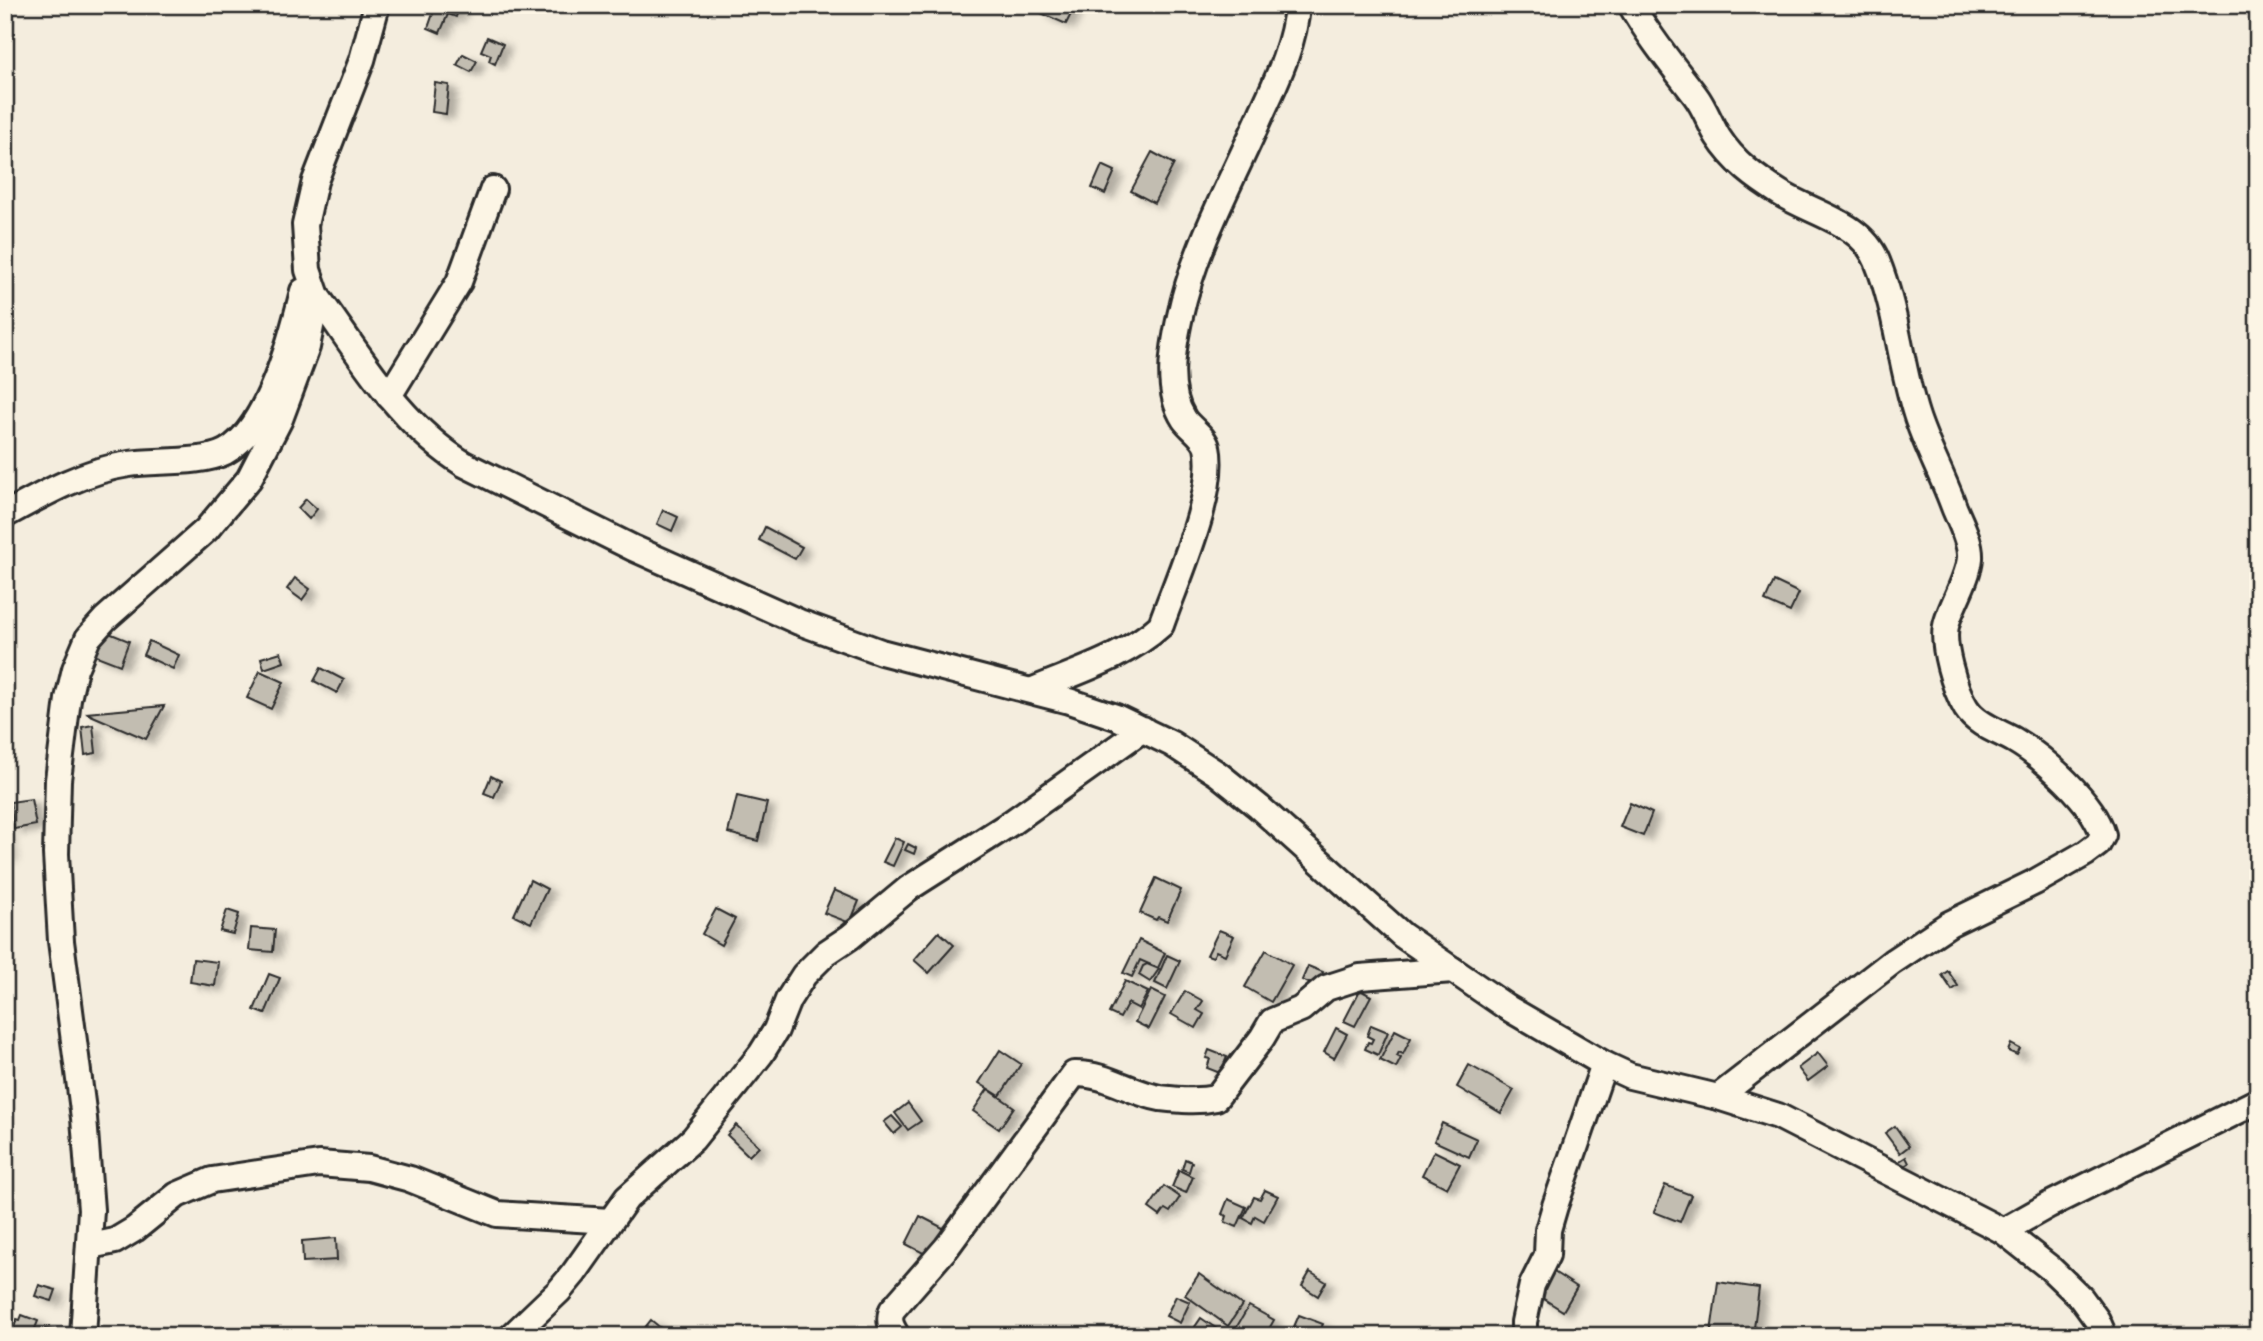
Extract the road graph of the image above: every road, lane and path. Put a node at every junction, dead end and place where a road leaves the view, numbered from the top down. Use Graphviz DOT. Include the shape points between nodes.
graph roads {
  1 [pos="377,5"];
  2 [pos="1297,5"];
  3 [pos="1631,5"];
  4 [pos="493,189"];
  5 [pos="308,270"];
  6 [pos="317,296"];
  7 [pos="388,396"];
  8 [pos="5,515"];
  9 [pos="1033,690"];
  10 [pos="1143,729"];
  11 [pos="1453,970"];
  12 [pos="1604,1064"];
  13 [pos="1718,1097"];
  14 [pos="2258,1101"];
  15 [pos="610,1220"];
  16 [pos="2003,1231"];
  17 [pos="90,1246"];
  18 [pos="83,1336"];
  19 [pos="512,1336"];
  20 [pos="897,1336"];
  21 [pos="1524,1336"];
  22 [pos="2104,1336"];
  1 -- 5 [label="street" via="362,60 315,181 305,225"];
  2 -- 9 [label="street" via="1277,79 1196,258 1180,316 1173,394 1184,418 1206,444 1209,467 1202,509 1161,625 1122,652"];
  3 -- 13 [label="street" via="1738,163 1788,199 1857,233 1869,245 1888,292 1916,416 1968,545 1970,558 1945,626 1956,686 1967,709 1983,724 2037,756 2075,793 2100,822 2103,835 2086,853 1949,924 1892,962"];
  4 -- 7 [label="street" via="459,282"];
  5 -- 6 [label="street"];
  5 -- 8 [label="street" via="284,360 257,420 238,442 224,453 127,464 78,478"];
  6 -- 7 [label="street"];
  6 -- 17 [label="street" via="295,382 281,419 248,479 206,530 105,619 88,638 75,669 58,780 58,891 84,1118"];
  7 -- 9 [label="street" via="423,433 464,464 665,563 799,622 881,652"];
  9 -- 10 [label="street"];
  10 -- 11 [label="street" via="1219,774 1381,919"];
  10 -- 15 [label="street" via="1011,823 909,888 826,953 804,975 761,1054 702,1128 627,1198"];
  11 -- 12 [label="street"];
  11 -- 20 [label="street" via="1360,977 1326,988 1301,1009 1272,1021 1216,1098 1196,1102 1160,1098 1090,1073 1074,1074 947,1247 892,1310 889,1317"];
  12 -- 13 [label="street" via="1630,1076"];
  12 -- 21 [label="street" via="1551,1218 1548,1255 1532,1285"];
  13 -- 16 [label="street" via="1778,1116"];
  14 -- 16 [label="street"];
  15 -- 17 [label="street" via="497,1214 380,1171 319,1164 212,1180 177,1195 116,1241"];
  15 -- 19 [label="street" via="559,1291"];
  16 -- 22 [label="street" via="2081,1298"];
  17 -- 18 [label="street"];
}
